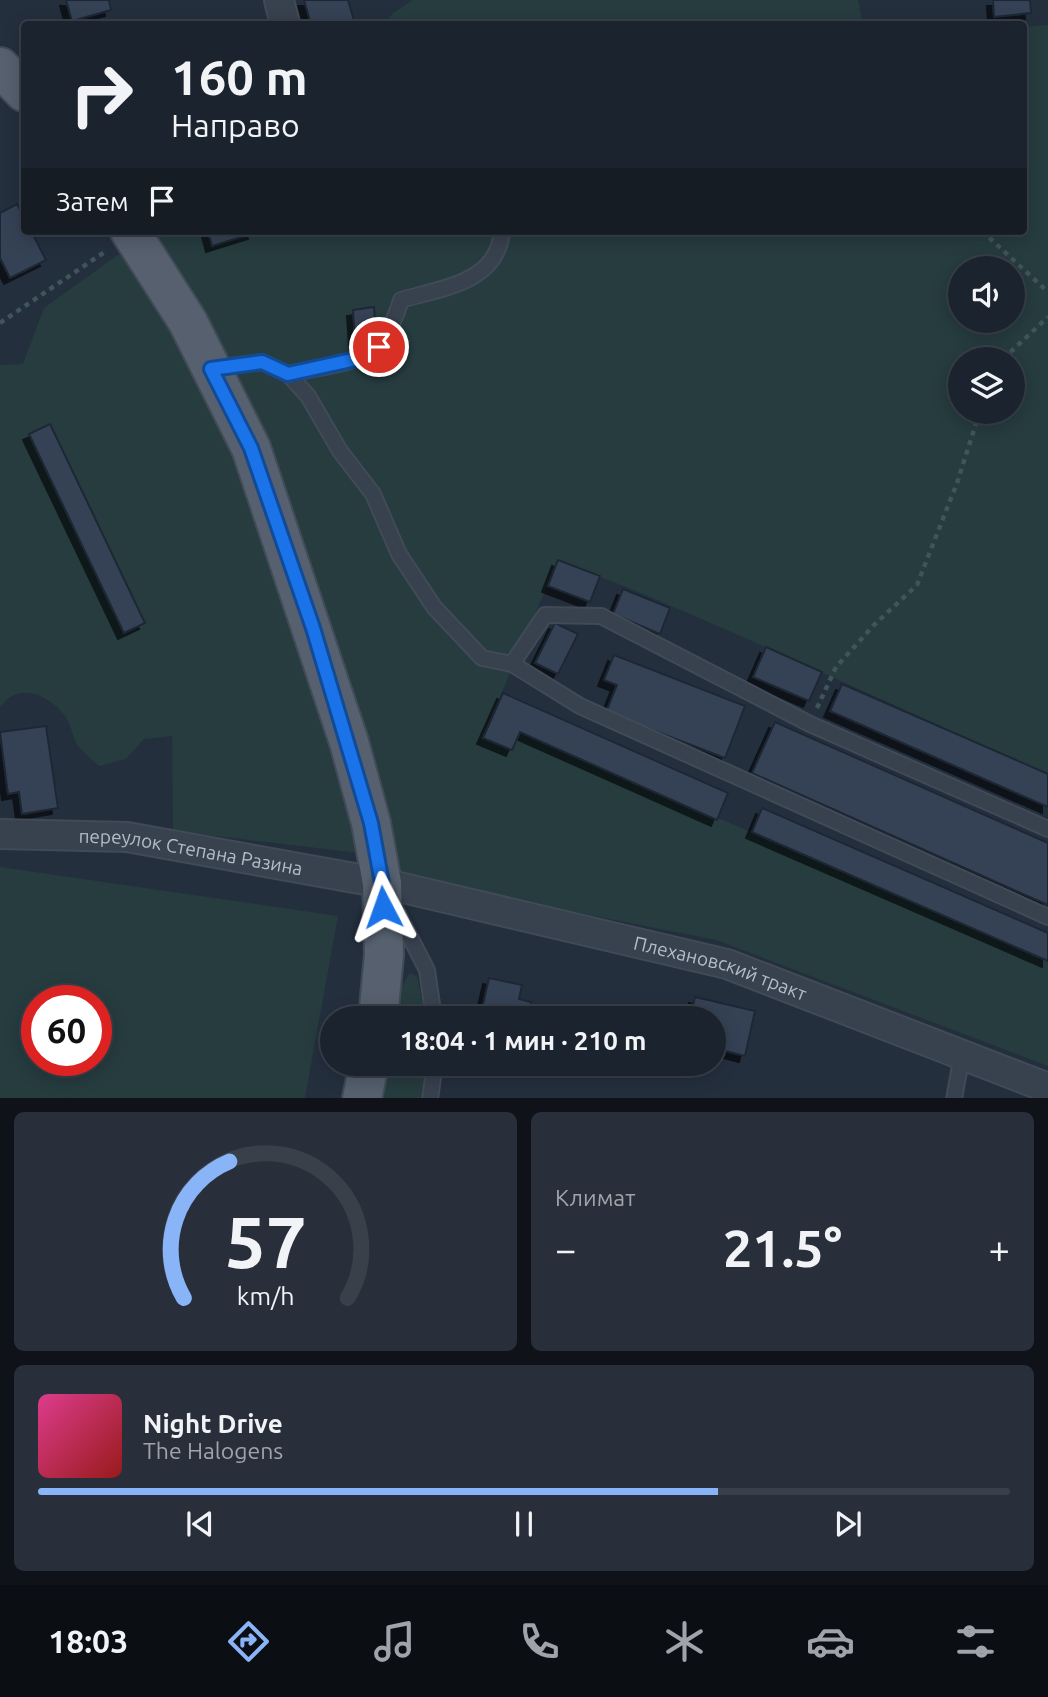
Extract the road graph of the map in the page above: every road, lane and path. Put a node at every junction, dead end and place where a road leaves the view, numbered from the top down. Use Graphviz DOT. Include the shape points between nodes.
graph roads {
  1 [pos="279,0"];
  2 [pos="284,21"];
  3 [pos="0,67"];
  4 [pos="21,89"];
  5 [pos="128,235"];
  6 [pos="134,235"];
  7 [pos="501,235"];
  8 [pos="986,235"];
  9 [pos="1048,292"];
  10 [pos="1048,317"];
  11 [pos="0,323"];
  12 [pos="1016,347"];
  13 [pos="211,369"];
  14 [pos="288,374"];
  15 [pos="976,424"];
  16 [pos="512,664"];
  17 [pos="810,724"];
  18 [pos="1048,829"];
  19 [pos="0,834"];
  20 [pos="382,883"];
  21 [pos="1048,917"];
  22 [pos="379,1006"];
  23 [pos="433,1006"];
  24 [pos="962,1055"];
  25 [pos="367,1076"];
  26 [pos="433,1076"];
  27 [pos="1048,1088"];
  28 [pos="362,1098"];
  29 [pos="430,1098"];
  30 [pos="954,1098"];
  1 -- 2 [label="street"];
  3 -- 4 [label="main road"];
  5 -- 11 [label="path"];
  6 -- 13 [label="main road" via="188,322"];
  7 -- 14 [label="lane" via="490,266 473,278 401,300 379,347 361,358"];
  8 -- 9 [label="path"];
  10 -- 12 [label="path"];
  13 -- 14 [label="lane" via="262,362"];
  13 -- 20 [label="main road" via="251,448 313,628 358,776"];
  14 -- 16 [label="lane" via="308,396 340,451 373,494 399,554 433,607 482,658"];
  15 -- 17 [label="path" via="917,585 836,667"];
  16 -- 17 [label="lane" via="545,615 601,616"];
  16 -- 21 [label="lane" via="580,706"];
  17 -- 18 [label="lane"];
  19 -- 20 [label="street, переулок Степана Разина" via="127,836"];
  20 -- 22 [label="main road" via="384,955"];
  20 -- 23 [label="lane" via="427,970"];
  20 -- 24 [label="street, Плехановский тракт" via="727,964"];
  24 -- 27 [label="street, Плехановский тракт"];
  24 -- 30 [label="lane"];
  25 -- 28 [label="main road"];
  26 -- 29 [label="lane"];
}
